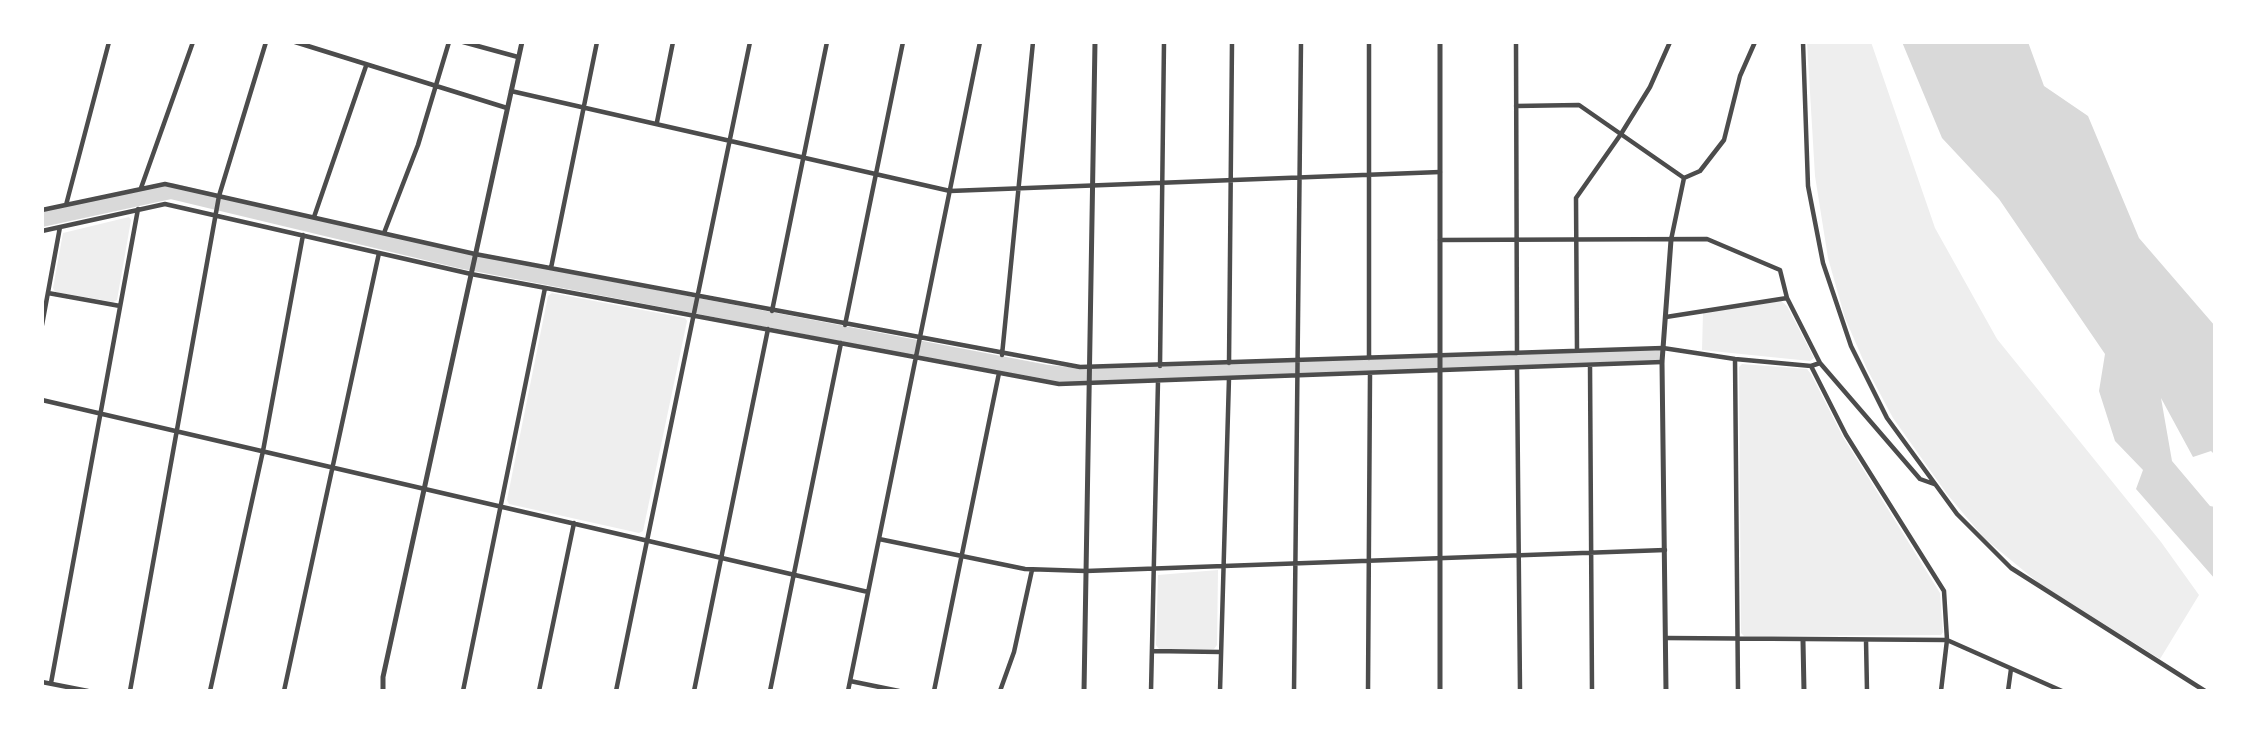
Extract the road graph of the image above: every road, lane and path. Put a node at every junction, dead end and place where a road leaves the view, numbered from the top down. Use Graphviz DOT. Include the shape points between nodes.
graph roads {
  1 [pos="109,42"];
  2 [pos="193,42"];
  3 [pos="266,42"];
  4 [pos="295,42"];
  5 [pos="449,42"];
  6 [pos="463,42"];
  7 [pos="522,42"];
  8 [pos="597,42"];
  9 [pos="673,42"];
  10 [pos="750,42"];
  11 [pos="827,42"];
  12 [pos="903,42"];
  13 [pos="980,42"];
  14 [pos="1033,42"];
  15 [pos="1095,42"];
  16 [pos="1164,42"];
  17 [pos="1233,42"];
  18 [pos="1301,42"];
  19 [pos="1369,42"];
  20 [pos="1440,42"];
  21 [pos="1516,42"];
  22 [pos="1670,42"];
  23 [pos="1755,42"];
  24 [pos="1802,42"];
  25 [pos="518,57"];
  26 [pos="366,66"];
  27 [pos="435,88"];
  28 [pos="510,91"];
  29 [pos="1516,106"];
  30 [pos="507,108"];
  31 [pos="584,108"];
  32 [pos="657,122"];
  33 [pos="1621,134"];
  34 [pos="729,140"];
  35 [pos="804,157"];
  36 [pos="1440,173"];
  37 [pos="876,174"];
  38 [pos="1369,175"];
  39 [pos="1300,178"];
  40 [pos="1684,178"];
  41 [pos="1231,180"];
  42 [pos="1162,183"];
  43 [pos="1093,185"];
  44 [pos="1019,188"];
  45 [pos="141,189"];
  46 [pos="950,191"];
  47 [pos="219,196"];
  48 [pos="66,205"];
  49 [pos="138,209"];
  50 [pos="42,210"];
  51 [pos="215,215"];
  52 [pos="314,218"];
  53 [pos="60,227"];
  54 [pos="42,230"];
  55 [pos="384,234"];
  56 [pos="303,235"];
  57 [pos="1440,240"];
  58 [pos="1516,240"];
  59 [pos="1576,240"];
  60 [pos="1671,240"];
  61 [pos="379,253"];
  62 [pos="475,254"];
  63 [pos="551,268"];
  64 [pos="471,274"];
  65 [pos="545,288"];
  66 [pos="48,293"];
  67 [pos="698,296"];
  68 [pos="1787,298"];
  69 [pos="120,306"];
  70 [pos="772,311"];
  71 [pos="694,315"];
  72 [pos="1666,317"];
  73 [pos="42,324"];
  74 [pos="845,325"];
  75 [pos="768,329"];
  76 [pos="920,338"];
  77 [pos="841,343"];
  78 [pos="1663,348"];
  79 [pos="1577,351"];
  80 [pos="1517,353"];
  81 [pos="1002,355"];
  82 [pos="1440,356"];
  83 [pos="915,358"];
  84 [pos="1369,358"];
  85 [pos="1735,359"];
  86 [pos="1299,361"];
  87 [pos="1662,362"];
  88 [pos="1229,363"];
  89 [pos="1820,363"];
  90 [pos="1590,365"];
  91 [pos="1160,366"];
  92 [pos="1811,366"];
  93 [pos="1090,368"];
  94 [pos="1517,368"];
  95 [pos="1440,371"];
  96 [pos="999,373"];
  97 [pos="1370,374"];
  98 [pos="1299,376"];
  99 [pos="1229,378"];
  100 [pos="1158,381"];
  101 [pos="1089,384"];
  102 [pos="42,400"];
  103 [pos="100,413"];
  104 [pos="177,431"];
  105 [pos="263,450"];
  106 [pos="333,466"];
  107 [pos="1934,484"];
  108 [pos="424,489"];
  109 [pos="501,506"];
  110 [pos="574,523"];
  111 [pos="879,539"];
  112 [pos="647,540"];
  113 [pos="1665,550"];
  114 [pos="1591,552"];
  115 [pos="1519,554"];
  116 [pos="962,555"];
  117 [pos="1440,557"];
  118 [pos="721,558"];
  119 [pos="1369,559"];
  120 [pos="1297,563"];
  121 [pos="1223,566"];
  122 [pos="1154,568"];
  123 [pos="1032,570"];
  124 [pos="1086,571"];
  125 [pos="794,575"];
  126 [pos="868,592"];
  127 [pos="1666,638"];
  128 [pos="1866,640"];
  129 [pos="1947,640"];
  130 [pos="1738,641"];
  131 [pos="1803,641"];
  132 [pos="1152,651"];
  133 [pos="1221,652"];
  134 [pos="2011,669"];
  135 [pos="850,681"];
  136 [pos="42,682"];
  137 [pos="51,684"];
  138 [pos="88,691"];
  139 [pos="130,691"];
  140 [pos="210,691"];
  141 [pos="284,691"];
  142 [pos="383,691"];
  143 [pos="463,691"];
  144 [pos="539,691"];
  145 [pos="616,691"];
  146 [pos="694,691"];
  147 [pos="770,691"];
  148 [pos="848,691"];
  149 [pos="899,691"];
  150 [pos="934,691"];
  151 [pos="1000,691"];
  152 [pos="1084,691"];
  153 [pos="1151,691"];
  154 [pos="1220,691"];
  155 [pos="1294,691"];
  156 [pos="1368,691"];
  157 [pos="1440,691"];
  158 [pos="1520,691"];
  159 [pos="1592,691"];
  160 [pos="1666,691"];
  161 [pos="1738,691"];
  162 [pos="1804,691"];
  163 [pos="1867,691"];
  164 [pos="1941,691"];
  165 [pos="2008,691"];
  166 [pos="2062,691"];
  167 [pos="2205,691"];
  1 -- 48 [label="street"];
  2 -- 45 [label="street"];
  3 -- 47 [label="street"];
  4 -- 26 [label="street"];
  5 -- 27 [label="street"];
  6 -- 25 [label="street"];
  7 -- 25 [label="street"];
  8 -- 31 [label="street"];
  9 -- 32 [label="street"];
  10 -- 34 [label="street"];
  11 -- 35 [label="street"];
  12 -- 37 [label="street"];
  13 -- 46 [label="street"];
  14 -- 44 [label="street"];
  15 -- 43 [label="street"];
  16 -- 42 [label="street"];
  17 -- 41 [label="street"];
  18 -- 39 [label="street"];
  19 -- 38 [label="street"];
  20 -- 36 [label="street"];
  21 -- 29 [label="street"];
  22 -- 33 [label="street" via="1650,87"];
  23 -- 40 [label="street" via="1740,76 1724,140 1700,171"];
  24 -- 107 [label="street" via="1808,186 1832,293 1874,396"];
  25 -- 28 [label="street"];
  26 -- 27 [label="street"];
  26 -- 52 [label="street"];
  27 -- 30 [label="street"];
  27 -- 55 [label="street"];
  28 -- 30 [label="street"];
  28 -- 31 [label="street"];
  29 -- 33 [label="street" via="1579,105"];
  29 -- 58 [label="street"];
  30 -- 62 [label="street"];
  31 -- 32 [label="street"];
  31 -- 63 [label="street"];
  32 -- 34 [label="street"];
  33 -- 40 [label="street"];
  33 -- 59 [label="street" via="1576,198"];
  34 -- 35 [label="street"];
  34 -- 67 [label="street"];
  35 -- 37 [label="street"];
  35 -- 70 [label="street"];
  36 -- 38 [label="street"];
  36 -- 57 [label="street"];
  37 -- 46 [label="street"];
  37 -- 74 [label="street"];
  38 -- 39 [label="street"];
  38 -- 84 [label="street"];
  39 -- 41 [label="street"];
  39 -- 86 [label="street"];
  40 -- 60 [label="street"];
  41 -- 42 [label="street"];
  41 -- 88 [label="street"];
  42 -- 43 [label="street"];
  42 -- 91 [label="street"];
  43 -- 44 [label="street"];
  43 -- 93 [label="street"];
  44 -- 46 [label="street"];
  44 -- 81 [label="street"];
  45 -- 47 [label="street" via="165,184"];
  45 -- 48 [label="street"];
  46 -- 76 [label="street"];
  47 -- 51 [label="street"];
  47 -- 52 [label="street"];
  48 -- 50 [label="street"];
  49 -- 51 [label="street" via="166,204"];
  49 -- 53 [label="street"];
  49 -- 69 [label="street"];
  51 -- 56 [label="street"];
  51 -- 104 [label="street"];
  52 -- 55 [label="street"];
  53 -- 54 [label="street"];
  53 -- 66 [label="street"];
  55 -- 62 [label="street"];
  56 -- 61 [label="street"];
  56 -- 105 [label="street"];
  57 -- 58 [label="street"];
  57 -- 82 [label="street"];
  58 -- 59 [label="street"];
  58 -- 80 [label="street"];
  59 -- 60 [label="street"];
  59 -- 79 [label="street"];
  60 -- 68 [label="street" via="1707,239 1783,274"];
  60 -- 72 [label="street"];
  61 -- 64 [label="street"];
  61 -- 106 [label="street"];
  62 -- 63 [label="street"];
  62 -- 64 [label="street"];
  63 -- 67 [label="street"];
  64 -- 65 [label="street"];
  64 -- 108 [label="street"];
  65 -- 71 [label="street"];
  65 -- 109 [label="street"];
  66 -- 69 [label="street"];
  66 -- 73 [label="street"];
  67 -- 70 [label="street"];
  67 -- 71 [label="street"];
  68 -- 72 [label="street"];
  68 -- 89 [label="street"];
  69 -- 103 [label="street"];
  70 -- 74 [label="street"];
  71 -- 75 [label="street"];
  71 -- 112 [label="street"];
  72 -- 78 [label="street"];
  74 -- 76 [label="street"];
  75 -- 77 [label="street"];
  75 -- 118 [label="street"];
  76 -- 81 [label="street"];
  76 -- 83 [label="street"];
  77 -- 83 [label="street"];
  77 -- 125 [label="street"];
  78 -- 79 [label="street"];
  78 -- 85 [label="street"];
  78 -- 87 [label="street"];
  79 -- 80 [label="street"];
  80 -- 82 [label="street"];
  81 -- 93 [label="street"];
  82 -- 84 [label="street"];
  82 -- 95 [label="street"];
  83 -- 96 [label="street"];
  83 -- 111 [label="street"];
  84 -- 86 [label="street"];
  85 -- 92 [label="street"];
  85 -- 130 [label="street"];
  86 -- 88 [label="street"];
  86 -- 98 [label="street"];
  87 -- 90 [label="street"];
  87 -- 113 [label="street"];
  88 -- 91 [label="street"];
  89 -- 92 [label="street"];
  89 -- 107 [label="street" via="1920,479"];
  90 -- 94 [label="street"];
  90 -- 114 [label="street"];
  91 -- 93 [label="street"];
  92 -- 129 [label="street" via="1846,435 1944,591"];
  93 -- 101 [label="street"];
  94 -- 95 [label="street"];
  94 -- 115 [label="street"];
  95 -- 97 [label="street"];
  95 -- 117 [label="street"];
  96 -- 101 [label="street" via="1059,384"];
  96 -- 116 [label="street"];
  97 -- 98 [label="street"];
  97 -- 119 [label="street"];
  98 -- 99 [label="street"];
  98 -- 120 [label="street"];
  99 -- 100 [label="street"];
  99 -- 121 [label="street"];
  100 -- 101 [label="street"];
  100 -- 122 [label="street"];
  101 -- 124 [label="street"];
  102 -- 103 [label="street"];
  103 -- 104 [label="street"];
  103 -- 137 [label="street"];
  104 -- 105 [label="street"];
  104 -- 139 [label="street"];
  105 -- 106 [label="street"];
  105 -- 140 [label="street"];
  106 -- 108 [label="street"];
  106 -- 141 [label="street"];
  107 -- 167 [label="street" via="1979,540 2011,568"];
  108 -- 109 [label="street"];
  108 -- 142 [label="street"];
  109 -- 110 [label="street"];
  109 -- 143 [label="street"];
  110 -- 112 [label="street"];
  110 -- 144 [label="street"];
  111 -- 116 [label="street"];
  111 -- 126 [label="street"];
  112 -- 118 [label="street"];
  112 -- 145 [label="street"];
  113 -- 114 [label="street"];
  113 -- 127 [label="street"];
  114 -- 115 [label="street"];
  114 -- 159 [label="street"];
  115 -- 117 [label="street"];
  115 -- 158 [label="street"];
  116 -- 123 [label="street"];
  116 -- 150 [label="street"];
  117 -- 119 [label="street"];
  117 -- 157 [label="street"];
  118 -- 125 [label="street"];
  118 -- 146 [label="street"];
  119 -- 120 [label="street"];
  119 -- 156 [label="street"];
  120 -- 121 [label="street"];
  120 -- 155 [label="street"];
  121 -- 122 [label="street"];
  121 -- 133 [label="street"];
  122 -- 124 [label="street"];
  122 -- 132 [label="street"];
  123 -- 124 [label="street"];
  123 -- 151 [label="street" via="1014,652"];
  124 -- 152 [label="street"];
  125 -- 126 [label="street"];
  125 -- 147 [label="street"];
  126 -- 135 [label="street"];
  127 -- 130 [label="street"];
  127 -- 160 [label="street"];
  128 -- 129 [label="street"];
  128 -- 131 [label="street"];
  128 -- 163 [label="street"];
  129 -- 134 [label="street"];
  129 -- 164 [label="street"];
  130 -- 131 [label="street"];
  130 -- 161 [label="street"];
  131 -- 162 [label="street"];
  132 -- 133 [label="street"];
  132 -- 153 [label="street"];
  133 -- 154 [label="street"];
  134 -- 165 [label="street"];
  134 -- 166 [label="street"];
  135 -- 148 [label="street"];
  135 -- 149 [label="street"];
  136 -- 137 [label="street"];
  137 -- 138 [label="street"];
}
